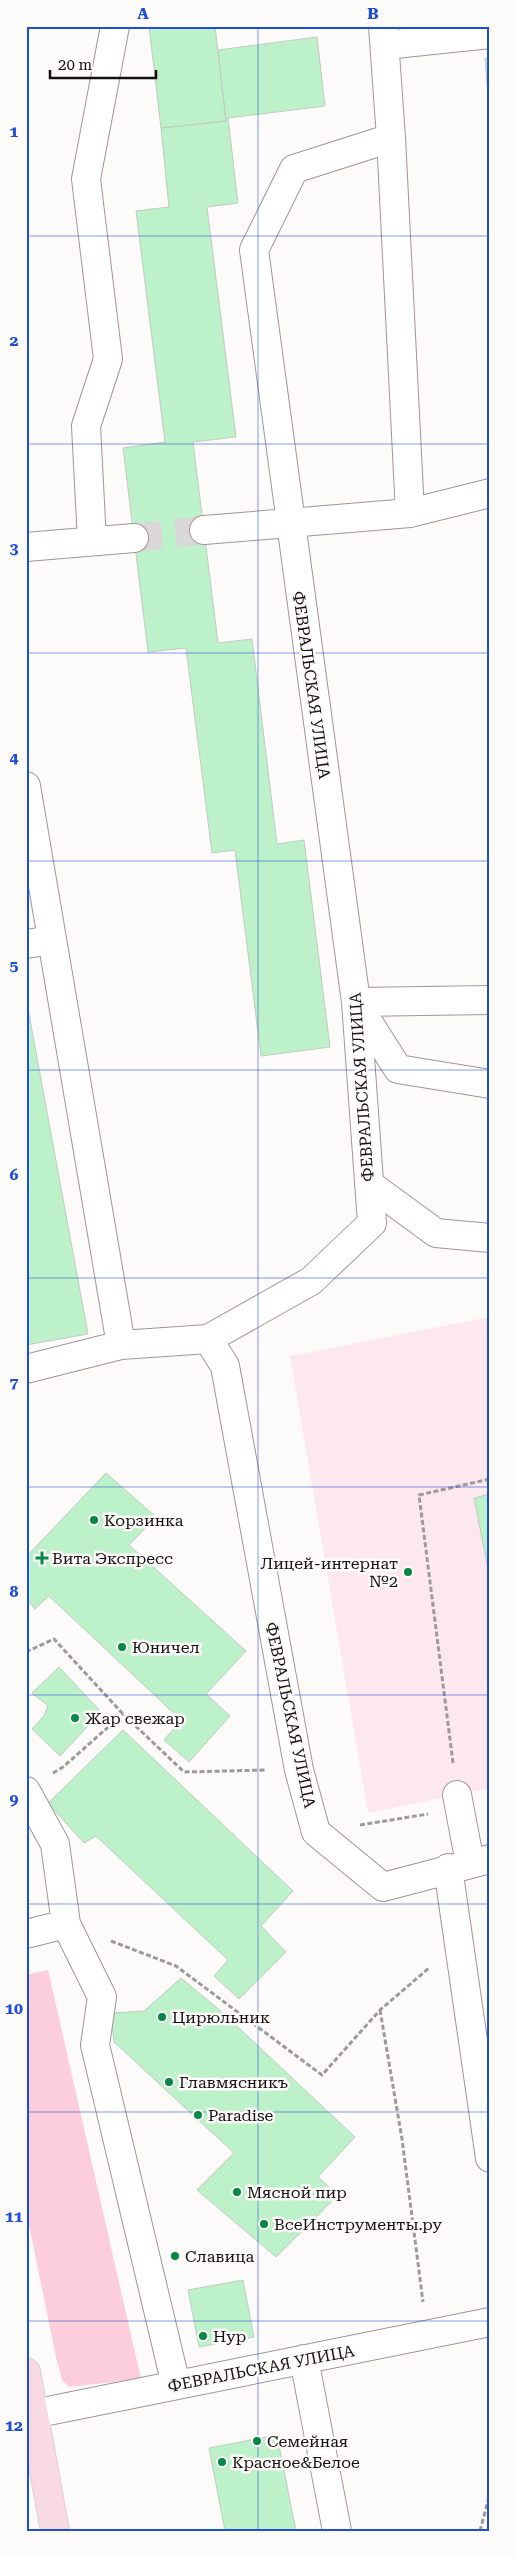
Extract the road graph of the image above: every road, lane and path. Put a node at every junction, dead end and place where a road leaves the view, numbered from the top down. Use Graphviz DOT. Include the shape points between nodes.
graph roads {
  1 [pos="116,26"];
  2 [pos="490,34"];
  3 [pos="384,36"];
  4 [pos="391,138"];
  5 [pos="490,493"];
  6 [pos="410,513"];
  7 [pos="290,522"];
  8 [pos="204,530"];
  9 [pos="134,538"];
  10 [pos="92,541"];
  11 [pos="26,547"];
  12 [pos="26,786"];
  13 [pos="39,942"];
  14 [pos="490,1000"];
  15 [pos="356,1002"];
  16 [pos="490,1084"];
  17 [pos="369,1184"];
  18 [pos="490,1238"];
  19 [pos="208,1338"];
  20 [pos="121,1344"];
  21 [pos="26,1369"];
  22 [pos="490,1479"];
  23 [pos="26,1652"];
  24 [pos="123,1714"];
  25 [pos="299,1770"];
  26 [pos="48,1775"];
  27 [pos="26,1792"];
  28 [pos="458,1802"];
  29 [pos="316,1832"];
  30 [pos="469,1863"];
  31 [pos="66,1924"];
  32 [pos="26,1934"];
  33 [pos="459,1943"];
  34 [pos="380,2010"];
  35 [pos="490,2158"];
  36 [pos="490,2322"];
  37 [pos="427,2335"];
  38 [pos="304,2359"];
  39 [pos="26,2372"];
  40 [pos="176,2385"];
  41 [pos="30,2410"];
  42 [pos="490,2493"];
  43 [pos="55,2531"];
  44 [pos="337,2531"];
  45 [pos="480,2531"];
  1 -- 10 [label="street" via="86,179 108,359 86,426"];
  2 -- 3 [label="street"];
  3 -- 4 [label="street"];
  4 -- 6 [label="street"];
  4 -- 7 [label="street, ФЕВРАЛЬСКАЯ УЛИЦА" via="294,169 254,250"];
  5 -- 6 [label="street"];
  6 -- 7 [label="street"];
  7 -- 8 [label="street"];
  7 -- 15 [label="street, ФЕВРАЛЬСКАЯ УЛИЦА"];
  9 -- 10 [label="street"];
  10 -- 11 [label="street"];
  12 -- 13 [label="street"];
  13 -- 20 [label="street"];
  14 -- 15 [label="street"];
  15 -- 16 [label="street" via="398,1069"];
  15 -- 17 [label="street, ФЕВРАЛЬСКАЯ УЛИЦА"];
  17 -- 18 [label="street" via="436,1233"];
  17 -- 19 [label="street, ФЕВРАЛЬСКАЯ УЛИЦА" via="372,1223 311,1281"];
  19 -- 20 [label="street, ФЕВРАЛЬСКАЯ УЛИЦА"];
  19 -- 25 [label="street, ФЕВРАЛЬСКАЯ УЛИЦА" via="225,1366"];
  20 -- 21 [label="street, ФЕВРАЛЬСКАЯ УЛИЦА"];
  22 -- 28 [label="path" via="420,1496"];
  23 -- 24 [label="path" via="54,1639"];
  24 -- 25 [label="path" via="184,1772"];
  24 -- 26 [label="path" via="63,1767"];
  25 -- 29 [label="street, ФЕВРАЛЬСКАЯ УЛИЦА"];
  27 -- 31 [label="street" via="55,1844"];
  28 -- 29 [label="path"];
  28 -- 30 [label="street"];
  29 -- 30 [label="street" via="383,1887"];
  30 -- 33 [label="street"];
  31 -- 32 [label="street"];
  31 -- 34 [label="path" via="176,1966 322,2075"];
  31 -- 40 [label="street" via="102,1997 95,2045"];
  33 -- 34 [label="path"];
  33 -- 35 [label="street"];
  34 -- 37 [label="path" via="402,2139"];
  36 -- 37 [label="street, ФЕВРАЛЬСКАЯ УЛИЦА"];
  37 -- 38 [label="street, ФЕВРАЛЬСКАЯ УЛИЦА"];
  38 -- 40 [label="street, ФЕВРАЛЬСКАЯ УЛИЦА"];
  38 -- 44 [label="street"];
  39 -- 41 [label="main road"];
  40 -- 41 [label="street, ФЕВРАЛЬСКАЯ УЛИЦА"];
  41 -- 43 [label="main road"];
  42 -- 45 [label="path"];
}
